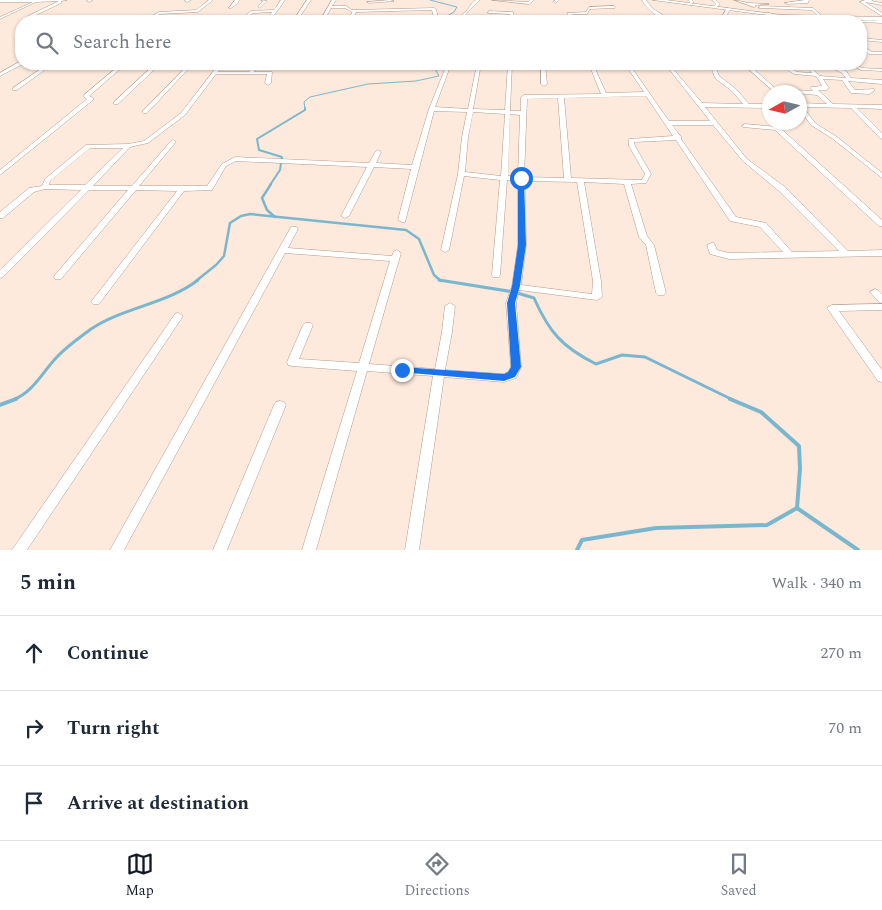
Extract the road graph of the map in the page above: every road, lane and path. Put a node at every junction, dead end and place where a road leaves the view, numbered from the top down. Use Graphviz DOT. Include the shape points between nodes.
graph roads {
  1 [pos="64,0"];
  2 [pos="211,0"];
  3 [pos="237,0"];
  4 [pos="263,0"];
  5 [pos="283,0"];
  6 [pos="309,0"];
  7 [pos="334,0"];
  8 [pos="391,0"];
  9 [pos="478,0"];
  10 [pos="494,0"];
  11 [pos="532,0"];
  12 [pos="585,0"];
  13 [pos="608,0"];
  14 [pos="644,0"];
  15 [pos="655,0"];
  16 [pos="714,0"];
  17 [pos="736,0"];
  18 [pos="807,0"];
  19 [pos="859,0"];
  20 [pos="871,0"];
  21 [pos="0,1"];
  22 [pos="14,1"];
  23 [pos="38,1"];
  24 [pos="514,1"];
  25 [pos="863,1"];
  26 [pos="690,2"];
  27 [pos="368,3"];
  28 [pos="749,4"];
  29 [pos="882,4"];
  30 [pos="490,6"];
  31 [pos="0,7"];
  32 [pos="230,7"];
  33 [pos="260,7"];
  34 [pos="330,7"];
  35 [pos="614,7"];
  36 [pos="589,8"];
  37 [pos="715,8"];
  38 [pos="760,8"];
  39 [pos="728,9"];
  40 [pos="394,10"];
  41 [pos="274,11"];
  42 [pos="354,11"];
  43 [pos="619,11"];
  44 [pos="489,12"];
  45 [pos="768,14"];
  46 [pos="34,15"];
  47 [pos="156,15"];
  48 [pos="248,15"];
  49 [pos="272,15"];
  50 [pos="299,15"];
  51 [pos="325,15"];
  52 [pos="353,15"];
  53 [pos="435,15"];
  54 [pos="462,15"];
  55 [pos="488,15"];
  56 [pos="512,15"];
  57 [pos="570,15"];
  58 [pos="660,15"];
  59 [pos="725,15"];
  60 [pos="775,15"];
  61 [pos="779,15"];
  62 [pos="819,15"];
  63 [pos="0,18"];
  64 [pos="867,19"];
  65 [pos="882,19"];
  66 [pos="867,27"];
  67 [pos="882,28"];
  68 [pos="867,35"];
  69 [pos="882,36"];
  70 [pos="867,40"];
  71 [pos="882,41"];
  72 [pos="867,50"];
  73 [pos="871,53"];
  74 [pos="882,53"];
  75 [pos="882,61"];
  76 [pos="15,66"];
  77 [pos="867,69"];
  78 [pos="42,70"];
  79 [pos="117,70"];
  80 [pos="152,70"];
  81 [pos="185,70"];
  82 [pos="216,70"];
  83 [pos="447,70"];
  84 [pos="478,70"];
  85 [pos="510,70"];
  86 [pos="543,70"];
  87 [pos="594,70"];
  88 [pos="631,70"];
  89 [pos="673,70"];
  90 [pos="714,70"];
  91 [pos="752,70"];
  92 [pos="791,70"];
  93 [pos="812,70"];
  94 [pos="840,70"];
  95 [pos="882,70"];
  96 [pos="250,72"];
  97 [pos="214,73"];
  98 [pos="2,74"];
  99 [pos="818,76"];
  100 [pos="847,80"];
  101 [pos="882,82"];
  102 [pos="268,84"];
  103 [pos="544,84"];
  104 [pos="15,89"];
  105 [pos="872,90"];
  106 [pos="818,93"];
  107 [pos="604,94"];
  108 [pos="648,94"];
  109 [pos="561,96"];
  110 [pos="116,103"];
  111 [pos="701,105"];
  112 [pos="748,106"];
  113 [pos="762,106"];
  114 [pos="807,106"];
  115 [pos="832,106"];
  116 [pos="882,106"];
  117 [pos="853,107"];
  118 [pos="432,109"];
  119 [pos="470,111"];
  120 [pos="145,112"];
  121 [pos="508,113"];
  122 [pos="524,113"];
  123 [pos="807,116"];
  124 [pos="668,123"];
  125 [pos="716,123"];
  126 [pos="745,126"];
  127 [pos="679,138"];
  128 [pos="882,138"];
  129 [pos="173,142"];
  130 [pos="128,146"];
  131 [pos="378,152"];
  132 [pos="370,165"];
  133 [pos="415,167"];
  134 [pos="0,173"];
  135 [pos="461,174"];
  136 [pos="882,176"];
  137 [pos="504,178"];
  138 [pos="521,178"];
  139 [pos="568,180"];
  140 [pos="580,180"];
  141 [pos="627,183"];
  142 [pos="45,187"];
  143 [pos="87,188"];
  144 [pos="133,188"];
  145 [pos="182,189"];
  146 [pos="0,216"];
  147 [pos="345,216"];
  148 [pos="402,220"];
  149 [pos="882,224"];
  150 [pos="294,229"];
  151 [pos="711,245"];
  152 [pos="283,250"];
  153 [pos="445,250"];
  154 [pos="882,253"];
  155 [pos="846,254"];
  156 [pos="790,255"];
  157 [pos="0,275"];
  158 [pos="496,275"];
  159 [pos="58,277"];
  160 [pos="516,286"];
  161 [pos="875,292"];
  162 [pos="661,293"];
  163 [pos="882,300"];
  164 [pos="96,302"];
  165 [pos="450,306"];
  166 [pos="882,307"];
  167 [pos="178,316"];
  168 [pos="308,325"];
  169 [pos="363,367"];
  170 [pos="439,373"];
  171 [pos="882,378"];
  172 [pos="280,406"];
  173 [pos="19,550"];
  174 [pos="117,550"];
  175 [pos="220,550"];
  176 [pos="309,550"];
  177 [pos="412,550"];
  1 -- 23 [label="street"];
  1 -- 46 [label="street"];
  2 -- 47 [label="street" via="197,11"];
  3 -- 32 [label="street"];
  4 -- 33 [label="street"];
  5 -- 41 [label="street"];
  6 -- 50 [label="street"];
  7 -- 34 [label="street"];
  8 -- 27 [label="street"];
  8 -- 40 [label="street"];
  9 -- 54 [label="street"];
  10 -- 24 [label="street"];
  11 -- 24 [label="street" via="529,3"];
  12 -- 36 [label="street"];
  13 -- 35 [label="street"];
  14 -- 58 [label="street"];
  15 -- 26 [label="street"];
  16 -- 37 [label="street" via="718,4"];
  17 -- 28 [label="street"];
  18 -- 28 [label="street"];
  19 -- 25 [label="street"];
  20 -- 25 [label="street"];
  21 -- 22 [label="street"];
  22 -- 23 [label="street"];
  22 -- 31 [label="street"];
  23 -- 63 [label="street"];
  25 -- 29 [label="street"];
  25 -- 65 [label="street" via="863,5"];
  26 -- 37 [label="street" via="703,8"];
  28 -- 38 [label="street"];
  30 -- 44 [label="street"];
  34 -- 42 [label="street" via="346,7"];
  34 -- 51 [label="street"];
  35 -- 36 [label="street"];
  35 -- 43 [label="street"];
  36 -- 57 [label="street" via="587,12"];
  37 -- 39 [label="street"];
  38 -- 61 [label="street"];
  38 -- 62 [label="street" via="812,9"];
  39 -- 45 [label="street"];
  39 -- 59 [label="street"];
  40 -- 42 [label="street"];
  40 -- 53 [label="street" via="434,9"];
  41 -- 48 [label="street"];
  41 -- 49 [label="street"];
  42 -- 52 [label="street"];
  44 -- 55 [label="street"];
  44 -- 56 [label="street"];
  45 -- 60 [label="street"];
  64 -- 65 [label="street"];
  66 -- 67 [label="street"];
  68 -- 69 [label="street"];
  70 -- 71 [label="street"];
  72 -- 73 [label="street"];
  73 -- 74 [label="street"];
  73 -- 75 [label="street"];
  76 -- 98 [label="street"];
  77 -- 95 [label="street"];
  78 -- 104 [label="street"];
  79 -- 134 [label="street" via="86,96 91,99"];
  80 -- 110 [label="street"];
  81 -- 120 [label="street"];
  82 -- 97 [label="street"];
  83 -- 118 [label="street"];
  84 -- 119 [label="street"];
  85 -- 121 [label="street"];
  86 -- 103 [label="street"];
  87 -- 107 [label="street"];
  88 -- 108 [label="street"];
  89 -- 111 [label="street"];
  90 -- 112 [label="street" via="717,77"];
  91 -- 106 [label="street" via="775,90"];
  92 -- 99 [label="street"];
  93 -- 99 [label="street"];
  94 -- 100 [label="street"];
  96 -- 97 [label="street"];
  96 -- 102 [label="street" via="270,73"];
  97 -- 130 [label="street" via="183,114 146,142"];
  99 -- 100 [label="street"];
  99 -- 106 [label="street" via="826,88 812,88"];
  100 -- 101 [label="street"];
  100 -- 105 [label="street" via="853,92"];
  106 -- 115 [label="street"];
  107 -- 108 [label="street"];
  107 -- 109 [label="street"];
  108 -- 124 [label="street"];
  109 -- 122 [label="street" via="524,97"];
  109 -- 139 [label="street"];
  111 -- 112 [label="street"];
  111 -- 125 [label="street"];
  112 -- 113 [label="street"];
  114 -- 115 [label="street"];
  115 -- 117 [label="street"];
  116 -- 117 [label="street"];
  117 -- 128 [label="street"];
  118 -- 119 [label="street"];
  118 -- 133 [label="street"];
  119 -- 121 [label="street"];
  119 -- 135 [label="street"];
  121 -- 122 [label="street"];
  121 -- 137 [label="street"];
  122 -- 138 [label="street"];
  123 -- 136 [label="street" via="813,124"];
  124 -- 125 [label="street"];
  124 -- 127 [label="street"];
  125 -- 155 [label="street" via="745,160 782,189"];
  126 -- 149 [label="street" via="777,128"];
  127 -- 141 [label="street" via="631,140 648,174 644,182"];
  127 -- 156 [label="street" via="733,219 763,225"];
  129 -- 144 [label="street"];
  130 -- 142 [label="street" via="88,146 47,180"];
  130 -- 143 [label="street"];
  131 -- 132 [label="street"];
  132 -- 133 [label="street"];
  132 -- 145 [label="street" via="235,159 229,160 209,188"];
  132 -- 147 [label="street"];
  133 -- 148 [label="street"];
  135 -- 137 [label="street"];
  135 -- 153 [label="street"];
  137 -- 138 [label="street"];
  137 -- 158 [label="street"];
  138 -- 139 [label="street"];
  138 -- 160 [label="street" via="522,245"];
  139 -- 140 [label="street"];
  140 -- 141 [label="street"];
  140 -- 160 [label="street" via="597,297"];
  141 -- 162 [label="street" via="643,237 650,246"];
  142 -- 143 [label="street"];
  142 -- 146 [label="street" via="32,190"];
  143 -- 144 [label="street"];
  143 -- 157 [label="street"];
  144 -- 145 [label="street"];
  144 -- 159 [label="street"];
  145 -- 164 [label="street"];
  150 -- 152 [label="street"];
  151 -- 156 [label="street" via="714,252 729,256"];
  152 -- 169 [label="street" via="396,256"];
  152 -- 174 [label="street"];
  154 -- 155 [label="street"];
  155 -- 156 [label="street"];
  160 -- 170 [label="street" via="511,303 516,367 512,375 504,378"];
  161 -- 163 [label="street"];
  165 -- 170 [label="street"];
  166 -- 171 [label="street" via="832,308"];
  167 -- 173 [label="street"];
  168 -- 169 [label="street" via="292,362"];
  169 -- 170 [label="street"];
  169 -- 176 [label="street"];
  170 -- 177 [label="street"];
  172 -- 175 [label="street"];
}
